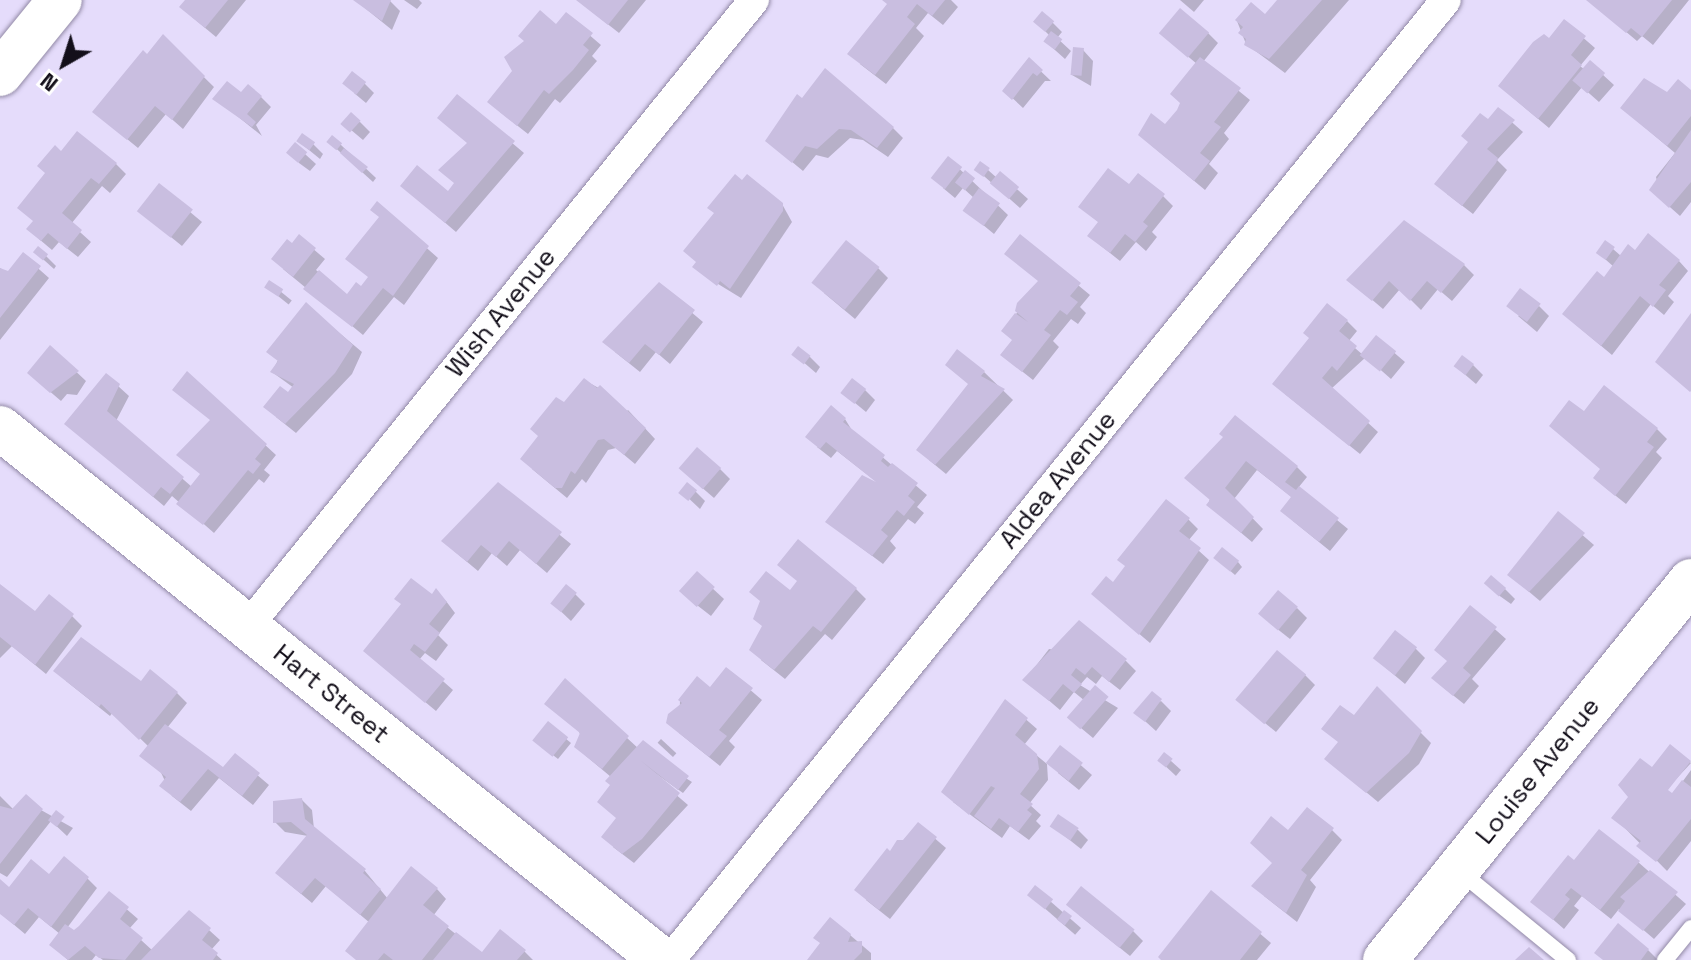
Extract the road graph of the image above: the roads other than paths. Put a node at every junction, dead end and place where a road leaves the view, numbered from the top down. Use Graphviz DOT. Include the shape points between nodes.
graph roads {
  1 [pos="60,0"];
  2 [pos="754,0"];
  3 [pos="1446,0"];
  4 [pos="0,74"];
  5 [pos="0,428"];
  6 [pos="1691,581"];
  7 [pos="248,626"];
  8 [pos="1458,870"];
  9 [pos="1691,928"];
  10 [pos="662,960"];
  11 [pos="670,960"];
  12 [pos="1385,960"];
  13 [pos="1568,960"];
  14 [pos="1665,960"];
  1 -- 4 [label="street"];
  2 -- 7 [label="street, Wish Avenue"];
  3 -- 11 [label="street, Aldea Avenue"];
  5 -- 7 [label="street, Hart Street"];
  6 -- 8 [label="street, Louise Avenue"];
  7 -- 10 [label="street, Hart Street"];
  8 -- 12 [label="street, Louise Avenue"];
  8 -- 13 [label="lane"];
  9 -- 14 [label="lane"];
}
